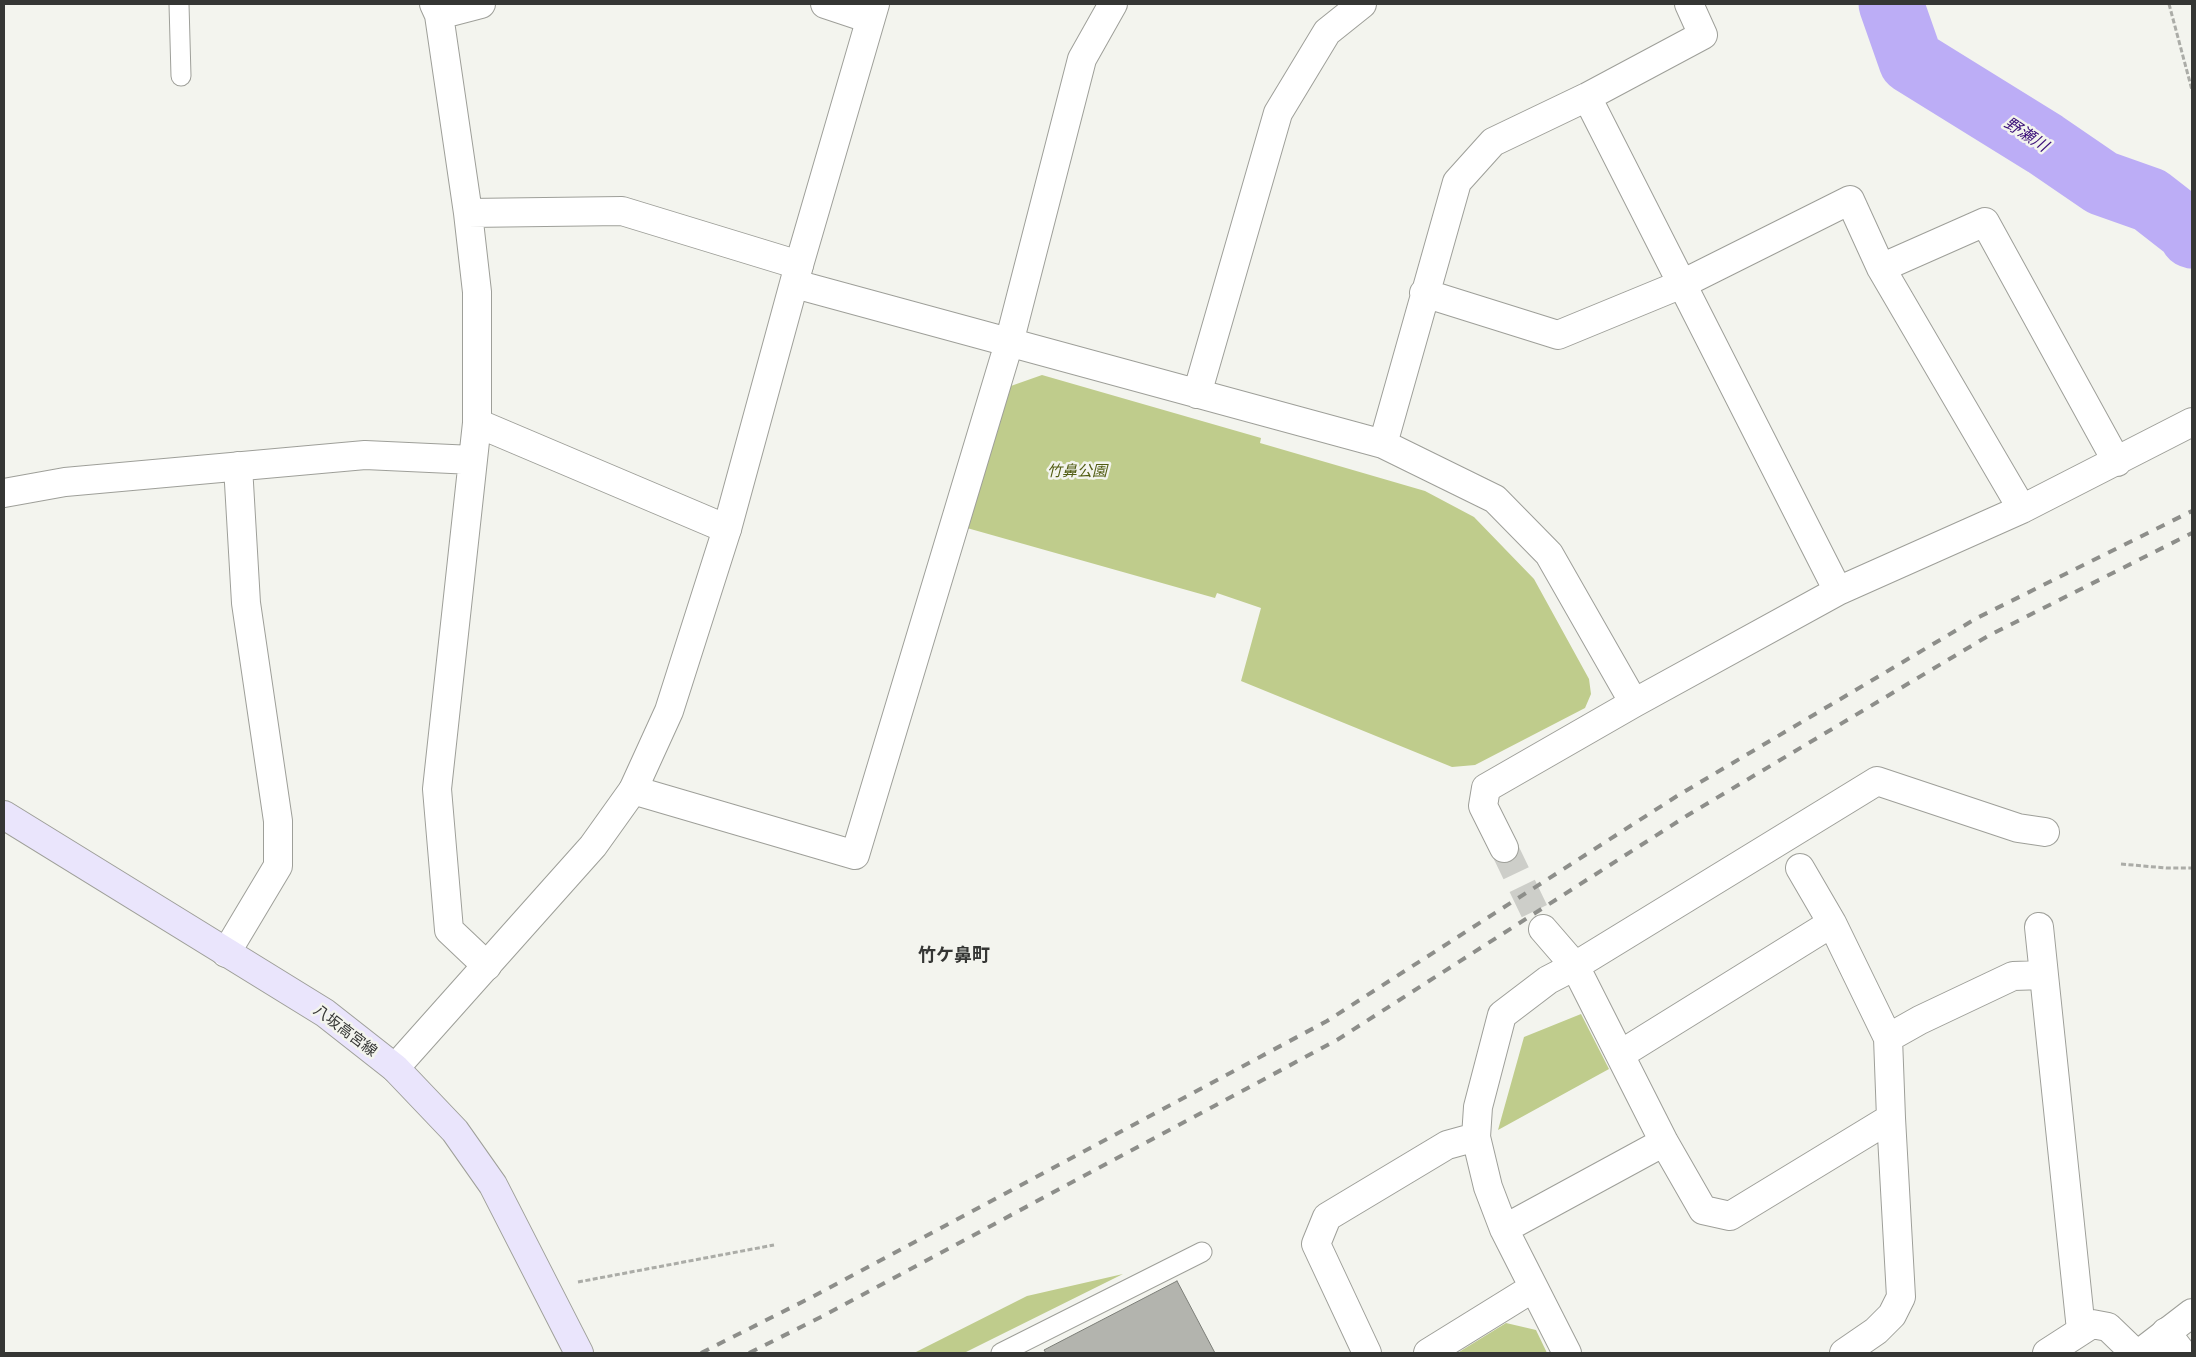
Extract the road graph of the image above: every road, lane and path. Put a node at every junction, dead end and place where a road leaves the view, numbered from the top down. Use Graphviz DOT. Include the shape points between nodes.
graph roads {
  1 [pos="179,4"];
  2 [pos="481,4"];
  3 [pos="825,4"];
  4 [pos="1113,4"];
  5 [pos="1362,4"];
  6 [pos="1689,4"];
  7 [pos="2169,4"];
  8 [pos="436,9"];
  9 [pos="873,12"];
  10 [pos="181,76"];
  11 [pos="2192,90"];
  12 [pos="1588,97"];
  13 [pos="468,213"];
  14 [pos="1882,268"];
  15 [pos="797,274"];
  16 [pos="1682,284"];
  17 [pos="1424,293"];
  18 [pos="1009,343"];
  19 [pos="1196,394"];
  20 [pos="2192,422"];
  21 [pos="477,423"];
  22 [pos="1383,444"];
  23 [pos="473,460"];
  24 [pos="2117,462"];
  25 [pos="238,466"];
  26 [pos="4,493"];
  27 [pos="2022,509"];
  28 [pos="727,530"];
  29 [pos="1838,591"];
  30 [pos="1634,703"];
  31 [pos="633,790"];
  32 [pos="4,815"];
  33 [pos="2045,832"];
  34 [pos="1504,848"];
  35 [pos="2121,864"];
  36 [pos="1800,868"];
  37 [pos="2192,868"];
  38 [pos="1832,923"];
  39 [pos="2039,927"];
  40 [pos="1543,929"];
  41 [pos="226,954"];
  42 [pos="488,966"];
  43 [pos="1576,966"];
  44 [pos="2044,974"];
  45 [pos="1888,1038"];
  46 [pos="1621,1054"];
  47 [pos="395,1068"];
  48 [pos="1891,1118"];
  49 [pos="1476,1137"];
  50 [pos="1664,1142"];
  51 [pos="1504,1229"];
  52 [pos="774,1245"];
  53 [pos="1202,1252"];
  54 [pos="546,1288"];
  55 [pos="1534,1288"];
  56 [pos="2192,1313"];
  57 [pos="2081,1330"];
  58 [pos="2174,1342"];
  59 [pos="579,1353"];
  60 [pos="1001,1353"];
  61 [pos="1367,1353"];
  62 [pos="1428,1353"];
  63 [pos="1566,1353"];
  64 [pos="1844,1353"];
  65 [pos="2047,1353"];
  66 [pos="2135,1353"];
  67 [pos="2140,1353"];
  1 -- 10 [label="lane"];
  2 -- 8 [label="street"];
  3 -- 9 [label="street"];
  4 -- 18 [label="street" via="1082,59"];
  5 -- 19 [label="street" via="1327,32 1278,113"];
  6 -- 12 [label="street" via="1703,35"];
  7 -- 11 [label="path"];
  8 -- 13 [label="street"];
  9 -- 15 [label="street"];
  12 -- 16 [label="street"];
  12 -- 17 [label="street" via="1493,142 1457,182"];
  13 -- 15 [label="street" via="622,212"];
  13 -- 21 [label="street" via="477,292"];
  14 -- 16 [label="street" via="1850,200"];
  14 -- 24 [label="street" via="1986,222"];
  14 -- 27 [label="street"];
  15 -- 18 [label="street"];
  15 -- 28 [label="street"];
  16 -- 17 [label="street" via="1558,336"];
  16 -- 29 [label="street"];
  17 -- 22 [label="street"];
  18 -- 19 [label="street"];
  18 -- 31 [label="street" via="856,855"];
  19 -- 22 [label="street"];
  20 -- 24 [label="street"];
  21 -- 23 [label="street"];
  21 -- 28 [label="street"];
  22 -- 30 [label="street" via="1495,499 1535,540 1548,554"];
  23 -- 25 [label="street" via="365,454"];
  23 -- 42 [label="street" via="437,789 450,930"];
  24 -- 27 [label="street"];
  25 -- 26 [label="street" via="65,482"];
  25 -- 41 [label="street" via="246,603 278,820 278,866"];
  27 -- 29 [label="street"];
  28 -- 31 [label="street" via="669,711"];
  29 -- 30 [label="street"];
  30 -- 34 [label="street" via="1486,788 1483,806"];
  31 -- 42 [label="street" via="593,846"];
  32 -- 41 [label="main road, 八坂高宮線"];
  33 -- 43 [label="street" via="2018,828 1877,781"];
  35 -- 37 [label="path"];
  36 -- 38 [label="street"];
  38 -- 45 [label="street"];
  38 -- 46 [label="street"];
  39 -- 44 [label="street"];
  40 -- 43 [label="street"];
  41 -- 47 [label="main road, 八坂高宮線" via="325,1013"];
  42 -- 47 [label="street"];
  43 -- 46 [label="street"];
  43 -- 49 [label="street" via="1548,980 1502,1015 1478,1107"];
  44 -- 45 [label="street" via="2013,976"];
  44 -- 57 [label="street"];
  45 -- 48 [label="street"];
  46 -- 50 [label="street"];
  47 -- 54 [label="main road, 八坂高宮線" via="455,1131 493,1185"];
  48 -- 50 [label="street" via="1730,1216 1703,1210"];
  48 -- 64 [label="street" via="1900,1297 1892,1315 1876,1331"];
  49 -- 51 [label="street" via="1488,1187"];
  49 -- 61 [label="street" via="1447,1145 1327,1217 1316,1244"];
  50 -- 51 [label="street"];
  51 -- 55 [label="street"];
  52 -- 54 [label="path"];
  53 -- 60 [label="lane"];
  54 -- 59 [label="main road, 八坂高宮線"];
  55 -- 62 [label="street"];
  55 -- 63 [label="street"];
  56 -- 58 [label="street"];
  57 -- 65 [label="street"];
  57 -- 66 [label="street" via="2092,1324 2108,1327"];
  58 -- 67 [label="street"];
}
